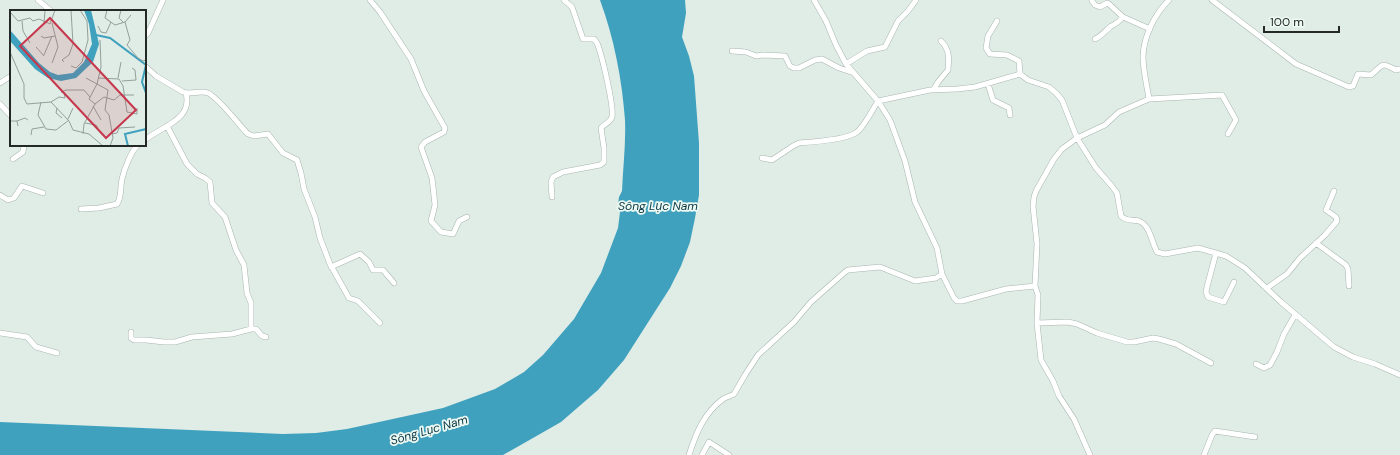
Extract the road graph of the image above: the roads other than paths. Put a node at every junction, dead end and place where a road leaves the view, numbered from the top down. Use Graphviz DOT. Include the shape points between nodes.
graph roads {
  1 [pos="38,0"];
  2 [pos="163,0"];
  3 [pos="370,0"];
  4 [pos="564,0"];
  5 [pos="814,0"];
  6 [pos="916,0"];
  7 [pos="1169,0"];
  8 [pos="1212,0"];
  9 [pos="1092,1"];
  10 [pos="50,10"];
  11 [pos="1123,17"];
  12 [pos="997,21"];
  13 [pos="1150,29"];
  14 [pos="146,35"];
  15 [pos="1095,39"];
  16 [pos="941,41"];
  17 [pos="732,51"];
  18 [pos="846,64"];
  19 [pos="146,67"];
  20 [pos="1400,69"];
  21 [pos="852,72"];
  22 [pos="1020,74"];
  23 [pos="10,77"];
  24 [pos="0,83"];
  25 [pos="988,84"];
  26 [pos="934,89"];
  27 [pos="186,93"];
  28 [pos="1149,100"];
  29 [pos="878,101"];
  30 [pos="0,104"];
  31 [pos="10,115"];
  32 [pos="1010,115"];
  33 [pos="167,126"];
  34 [pos="1228,134"];
  35 [pos="1077,138"];
  36 [pos="146,139"];
  37 [pos="24,146"];
  38 [pos="137,146"];
  39 [pos="762,158"];
  40 [pos="13,159"];
  41 [pos="1334,191"];
  42 [pos="43,193"];
  43 [pos="0,195"];
  44 [pos="552,197"];
  45 [pos="81,208"];
  46 [pos="467,217"];
  47 [pos="1316,243"];
  48 [pos="1216,253"];
  49 [pos="331,267"];
  50 [pos="942,274"];
  51 [pos="1234,282"];
  52 [pos="394,283"];
  53 [pos="1035,286"];
  54 [pos="1349,286"];
  55 [pos="1267,288"];
  56 [pos="1295,315"];
  57 [pos="1037,322"];
  58 [pos="380,324"];
  59 [pos="251,329"];
  60 [pos="131,332"];
  61 [pos="0,333"];
  62 [pos="266,337"];
  63 [pos="57,353"];
  64 [pos="1211,363"];
  65 [pos="1256,364"];
  66 [pos="1400,375"];
  67 [pos="1254,437"];
  68 [pos="689,455"];
  69 [pos="702,455"];
  70 [pos="729,455"];
  71 [pos="1090,455"];
  72 [pos="1204,455"];
  1 -- 10 [label="street"];
  2 -- 14 [label="street"];
  3 -- 46 [label="street" via="411,60 424,91 445,128 444,132 425,142 421,147 432,178 435,205 431,220 441,232 453,234 459,221"];
  4 -- 44 [label="street" via="572,7 583,39 594,39 597,43 610,97 612,117 601,128 604,162 553,177"];
  5 -- 18 [label="street"];
  6 -- 18 [label="street" via="898,21 885,47 867,51"];
  7 -- 13 [label="street" via="1154,18"];
  8 -- 20 [label="street" via="1296,64 1349,87 1353,86 1359,73 1371,74 1383,64 1396,70"];
  9 -- 11 [label="street" via="1100,7 1109,4"];
  11 -- 13 [label="street"];
  11 -- 15 [label="street"];
  12 -- 22 [label="street" via="988,36 986,48 990,54 1007,55 1019,61"];
  13 -- 28 [label="street" via="1143,54"];
  16 -- 26 [label="street" via="948,50 948,70"];
  17 -- 21 [label="street" via="756,56 785,56 794,68 822,60"];
  18 -- 21 [label="street"];
  19 -- 27 [label="street" via="156,76"];
  21 -- 29 [label="street"];
  22 -- 25 [label="street"];
  22 -- 35 [label="street" via="1058,95 1064,103"];
  23 -- 24 [label="street"];
  25 -- 26 [label="street" via="957,89"];
  25 -- 32 [label="street" via="993,100 1009,108"];
  26 -- 29 [label="street"];
  27 -- 33 [label="street" via="188,105 185,111"];
  27 -- 49 [label="street" via="203,92 212,95 248,134 268,134 283,153 297,160 304,189"];
  28 -- 34 [label="street" via="1222,95 1236,120"];
  28 -- 35 [label="street" via="1119,112 1105,125"];
  29 -- 39 [label="street" via="861,129 854,134 799,144 772,160"];
  29 -- 50 [label="street" via="897,135 915,202 937,248"];
  30 -- 31 [label="street"];
  33 -- 36 [label="street"];
  33 -- 59 [label="street" via="187,164 210,182 212,203 225,217 244,265 247,293 251,303"];
  35 -- 48 [label="street" via="1096,168 1117,193 1121,216 1126,220 1143,223 1157,252 1165,254 1198,248"];
  35 -- 53 [label="street" via="1056,155 1034,197 1037,244"];
  37 -- 40 [label="street" via="23,152"];
  38 -- 45 [label="street" via="132,152 122,178 117,204"];
  41 -- 47 [label="street" via="1326,210 1336,217 1337,221"];
  42 -- 43 [label="street" via="22,186 14,198 8,200"];
  47 -- 54 [label="street" via="1346,265"];
  47 -- 55 [label="street" via="1287,274"];
  48 -- 51 [label="street" via="1206,292 1208,297 1224,302"];
  48 -- 55 [label="street" via="1246,268"];
  49 -- 52 [label="street" via="360,254 373,270 383,270"];
  49 -- 58 [label="street" via="349,298 358,301"];
  50 -- 53 [label="street" via="954,298 959,302 1006,289"];
  50 -- 68 [label="street" via="936,278 915,281 880,267 845,272 758,355 734,394 724,398 706,415 694,438"];
  53 -- 57 [label="street" via="1038,295"];
  55 -- 56 [label="street"];
  56 -- 65 [label="street" via="1270,365 1264,368"];
  56 -- 66 [label="street" via="1334,347"];
  57 -- 64 [label="street" via="1068,322 1127,342 1159,339 1176,344"];
  57 -- 71 [label="street" via="1041,360 1077,424"];
  59 -- 60 [label="street" via="232,334 164,342 134,340 131,338"];
  59 -- 62 [label="street" via="256,329"];
  61 -- 63 [label="street" via="24,336 36,347"];
  67 -- 72 [label="street" via="1215,431"];
  69 -- 70 [label="street" via="709,442"];
}
